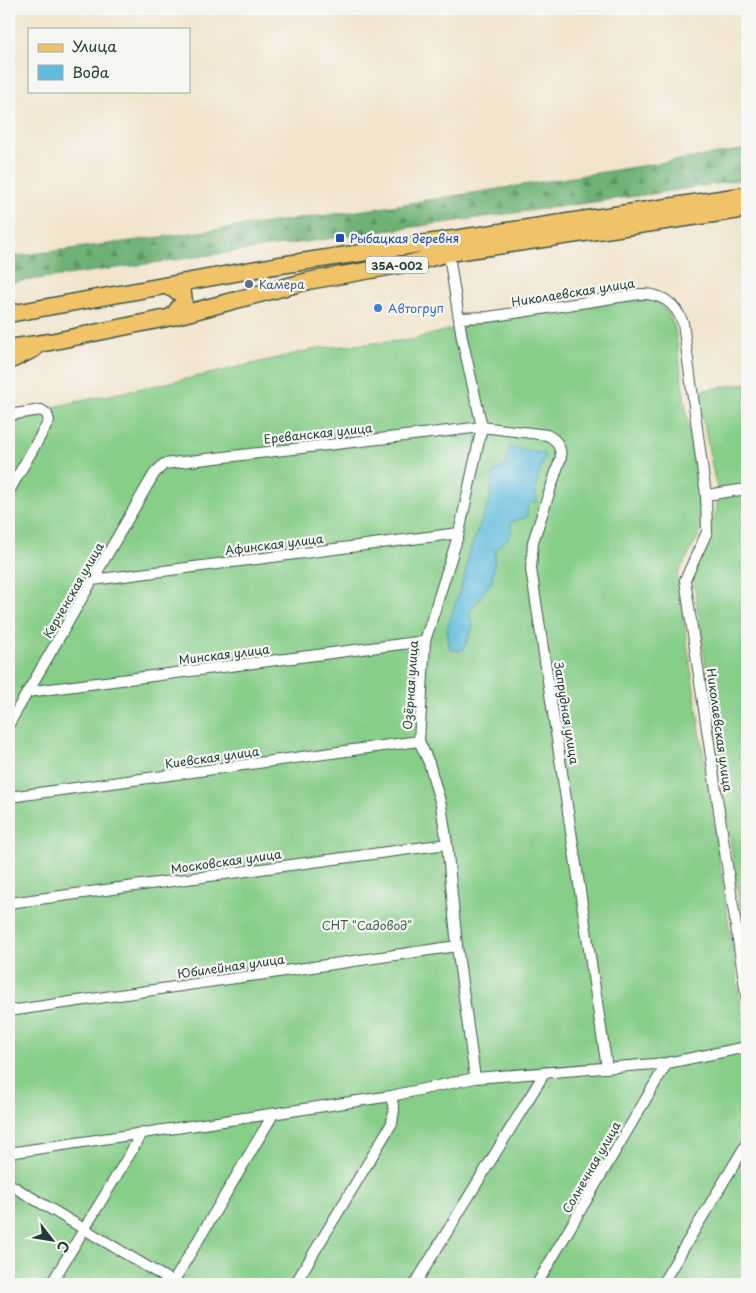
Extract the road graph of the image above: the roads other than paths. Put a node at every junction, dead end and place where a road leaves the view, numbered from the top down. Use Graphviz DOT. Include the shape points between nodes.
graph roads {
  1 [pos="747,196"];
  2 [pos="747,210"];
  3 [pos="447,246"];
  4 [pos="168,287"];
  5 [pos="9,314"];
  6 [pos="172,317"];
  7 [pos="459,318"];
  8 [pos="50,342"];
  9 [pos="9,348"];
  10 [pos="9,361"];
  11 [pos="9,414"];
  12 [pos="482,427"];
  13 [pos="158,468"];
  14 [pos="747,489"];
  15 [pos="9,491"];
  16 [pos="706,495"];
  17 [pos="459,533"];
  18 [pos="93,580"];
  19 [pos="425,641"];
  20 [pos="28,692"];
  21 [pos="9,724"];
  22 [pos="419,741"];
  23 [pos="9,797"];
  24 [pos="447,844"];
  25 [pos="9,903"];
  26 [pos="457,946"];
  27 [pos="747,1001"];
  28 [pos="9,1011"];
  29 [pos="747,1046"];
  30 [pos="667,1063"];
  31 [pos="607,1068"];
  32 [pos="544,1074"];
  33 [pos="475,1078"];
  34 [pos="391,1096"];
  35 [pos="274,1114"];
  36 [pos="144,1132"];
  37 [pos="747,1143"];
  38 [pos="9,1154"];
  39 [pos="9,1184"];
  40 [pos="85,1228"];
  41 [pos="51,1284"];
  42 [pos="174,1284"];
  43 [pos="295,1284"];
  44 [pos="415,1284"];
  45 [pos="537,1284"];
  46 [pos="662,1284"];
  1 -- 3 [label="main road, 35А-002"];
  2 -- 3 [label="main road, 35А-002"];
  3 -- 4 [label="main road, 35А-002" via="274,266"];
  3 -- 6 [label="main road, 35А-002" via="411,263 308,281"];
  3 -- 7 [label="street, Озёрная улица"];
  4 -- 5 [label="main road, 35А-002"];
  4 -- 6 [label="main road" via="182,294 184,301"];
  6 -- 8 [label="main road, 35А-002"];
  7 -- 12 [label="street, Озёрная улица"];
  7 -- 16 [label="street, Николаевская улица" via="488,317 639,294 662,297 672,303 683,323"];
  8 -- 9 [label="main road, 35А-002"];
  8 -- 10 [label="main road"];
  11 -- 15 [label="street" via="37,409 47,414 48,425"];
  12 -- 13 [label="street, Ереванская улица" via="171,462"];
  12 -- 17 [label="street, Озёрная улица"];
  12 -- 31 [label="street, Запрудная улица" via="547,435 555,439 560,450 560,463 533,542 531,569"];
  13 -- 18 [label="street, Керченская улица"];
  14 -- 16 [label="street"];
  16 -- 27 [label="street, Николаевская улица" via="707,532 685,580"];
  17 -- 18 [label="street, Афинская улица"];
  17 -- 19 [label="street, Озёрная улица"];
  18 -- 20 [label="street, Керченская улица"];
  19 -- 20 [label="street, Минская улица"];
  19 -- 22 [label="street, Озёрная улица"];
  20 -- 21 [label="street, Керченская улица"];
  22 -- 23 [label="street, Киевская улица"];
  22 -- 24 [label="street, Озёрная улица" via="441,805"];
  24 -- 25 [label="street, Московская улица"];
  24 -- 26 [label="street, Озёрная улица"];
  26 -- 28 [label="street, Юбилейная улица"];
  26 -- 33 [label="street, Озёрная улица"];
  29 -- 30 [label="street"];
  30 -- 31 [label="street"];
  30 -- 45 [label="street, Солнечная улица"];
  31 -- 32 [label="street"];
  32 -- 33 [label="street"];
  32 -- 44 [label="street"];
  33 -- 34 [label="street"];
  34 -- 35 [label="street"];
  34 -- 43 [label="street" via="392,1123"];
  35 -- 36 [label="street"];
  35 -- 42 [label="street"];
  36 -- 38 [label="street"];
  36 -- 40 [label="street"];
  37 -- 46 [label="street"];
  39 -- 40 [label="street"];
  40 -- 41 [label="street"];
  40 -- 42 [label="street"];
}
